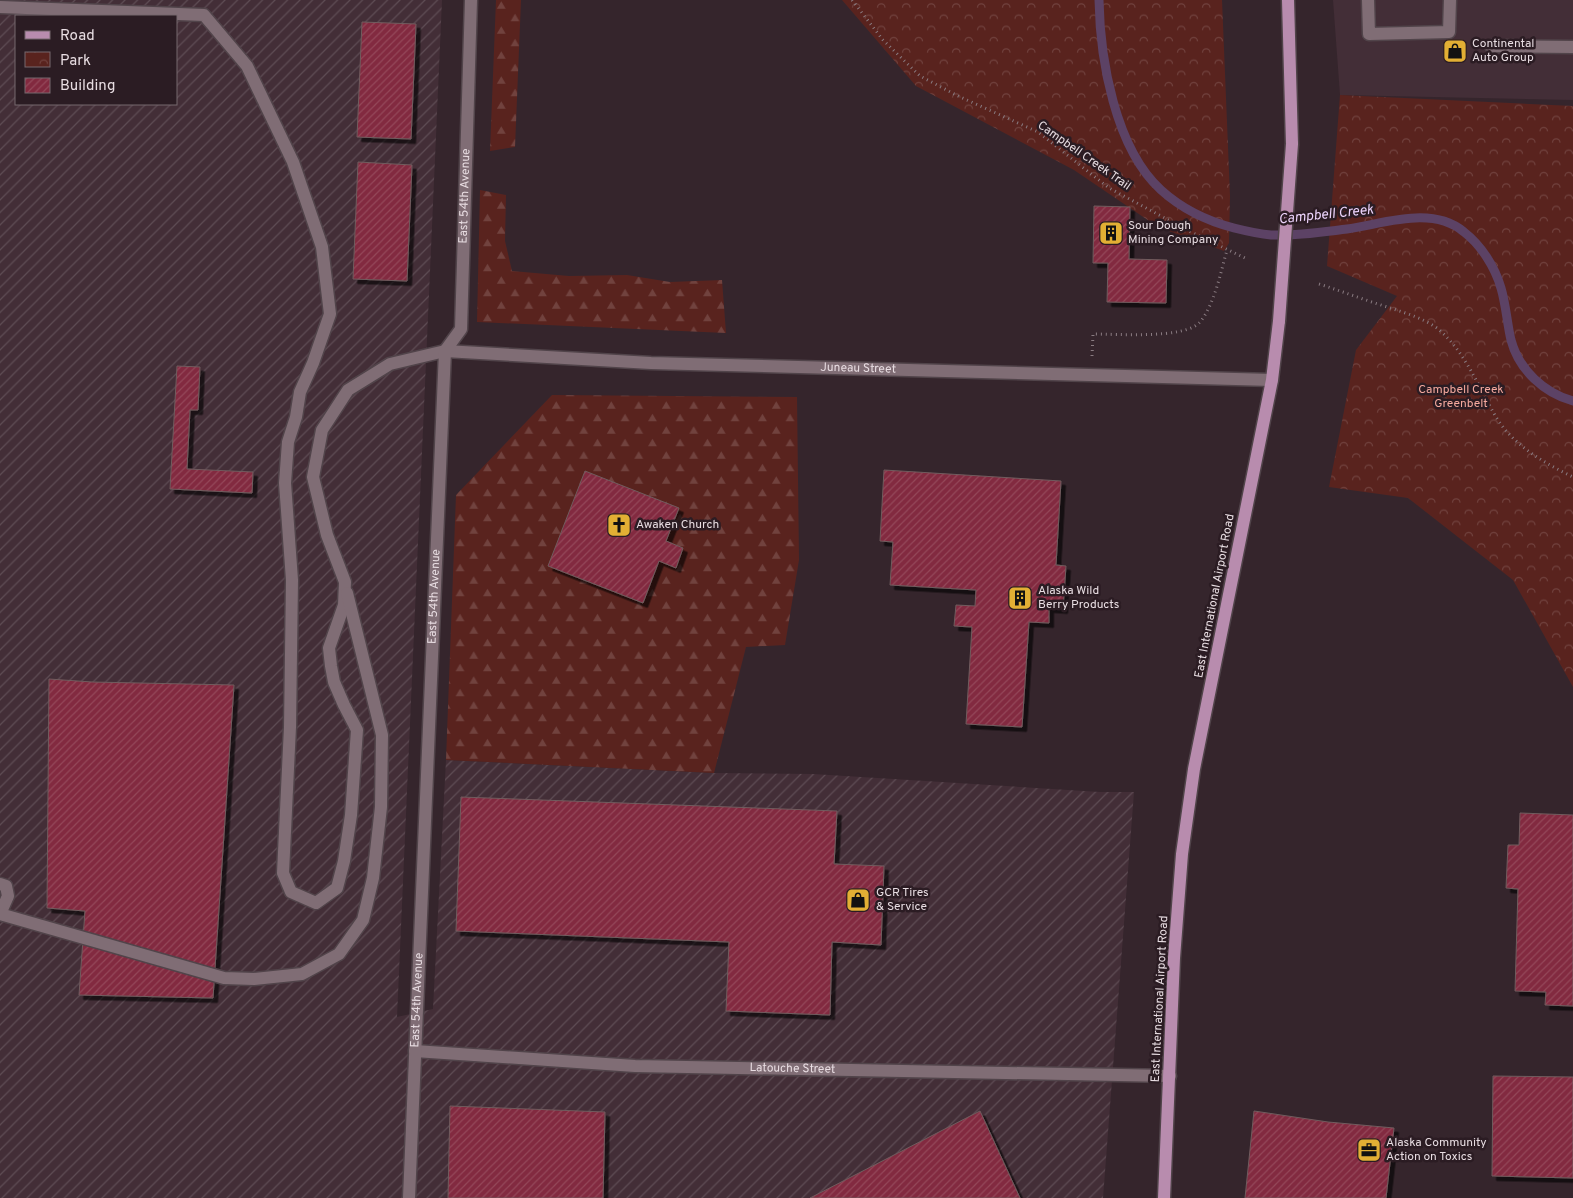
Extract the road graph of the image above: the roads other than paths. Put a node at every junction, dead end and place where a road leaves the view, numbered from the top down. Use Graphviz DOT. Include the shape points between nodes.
graph roads {
  1 [pos="471,0"];
  2 [pos="1288,0"];
  3 [pos="1368,0"];
  4 [pos="1450,0"];
  5 [pos="0,7"];
  6 [pos="1491,46"];
  7 [pos="1573,47"];
  8 [pos="445,351"];
  9 [pos="1272,380"];
  10 [pos="345,582"];
  11 [pos="0,884"];
  12 [pos="0,914"];
  13 [pos="415,1051"];
  14 [pos="1170,1076"];
  15 [pos="408,1198"];
  16 [pos="1164,1198"];
  1 -- 8 [label="street, East 54th Avenue" via="461,329"];
  2 -- 9 [label="main road, East International Airport Road, bridge" via="1292,144"];
  3 -- 4 [label="street" via="1369,34 1449,32"];
  5 -- 10 [label="street" via="204,15 247,66 293,162 322,247 330,314 314,363 300,392 288,442 285,483 292,580 290,727 283,872 291,892 316,904 337,888 351,815 357,730 334,682 329,648 344,604"];
  6 -- 7 [label="street"];
  8 -- 9 [label="street, Juneau Street" via="650,363"];
  8 -- 10 [label="street, Juneau Street" via="390,364 348,390 322,430 313,477 328,535"];
  8 -- 13 [label="street, East 54th Avenue"];
  9 -- 14 [label="main road, East International Airport Road" via="1194,769 1182,854"];
  10 -- 12 [label="street, Juneau Street" via="382,735 381,807 373,878 363,920 339,954 302,974 254,979 224,978"];
  11 -- 12 [label="street" via="6,886 8,896"];
  13 -- 14 [label="street, Latouche Street" via="635,1066"];
  13 -- 15 [label="street, East 54th Avenue"];
  14 -- 16 [label="main road, East International Airport Road"];
}
